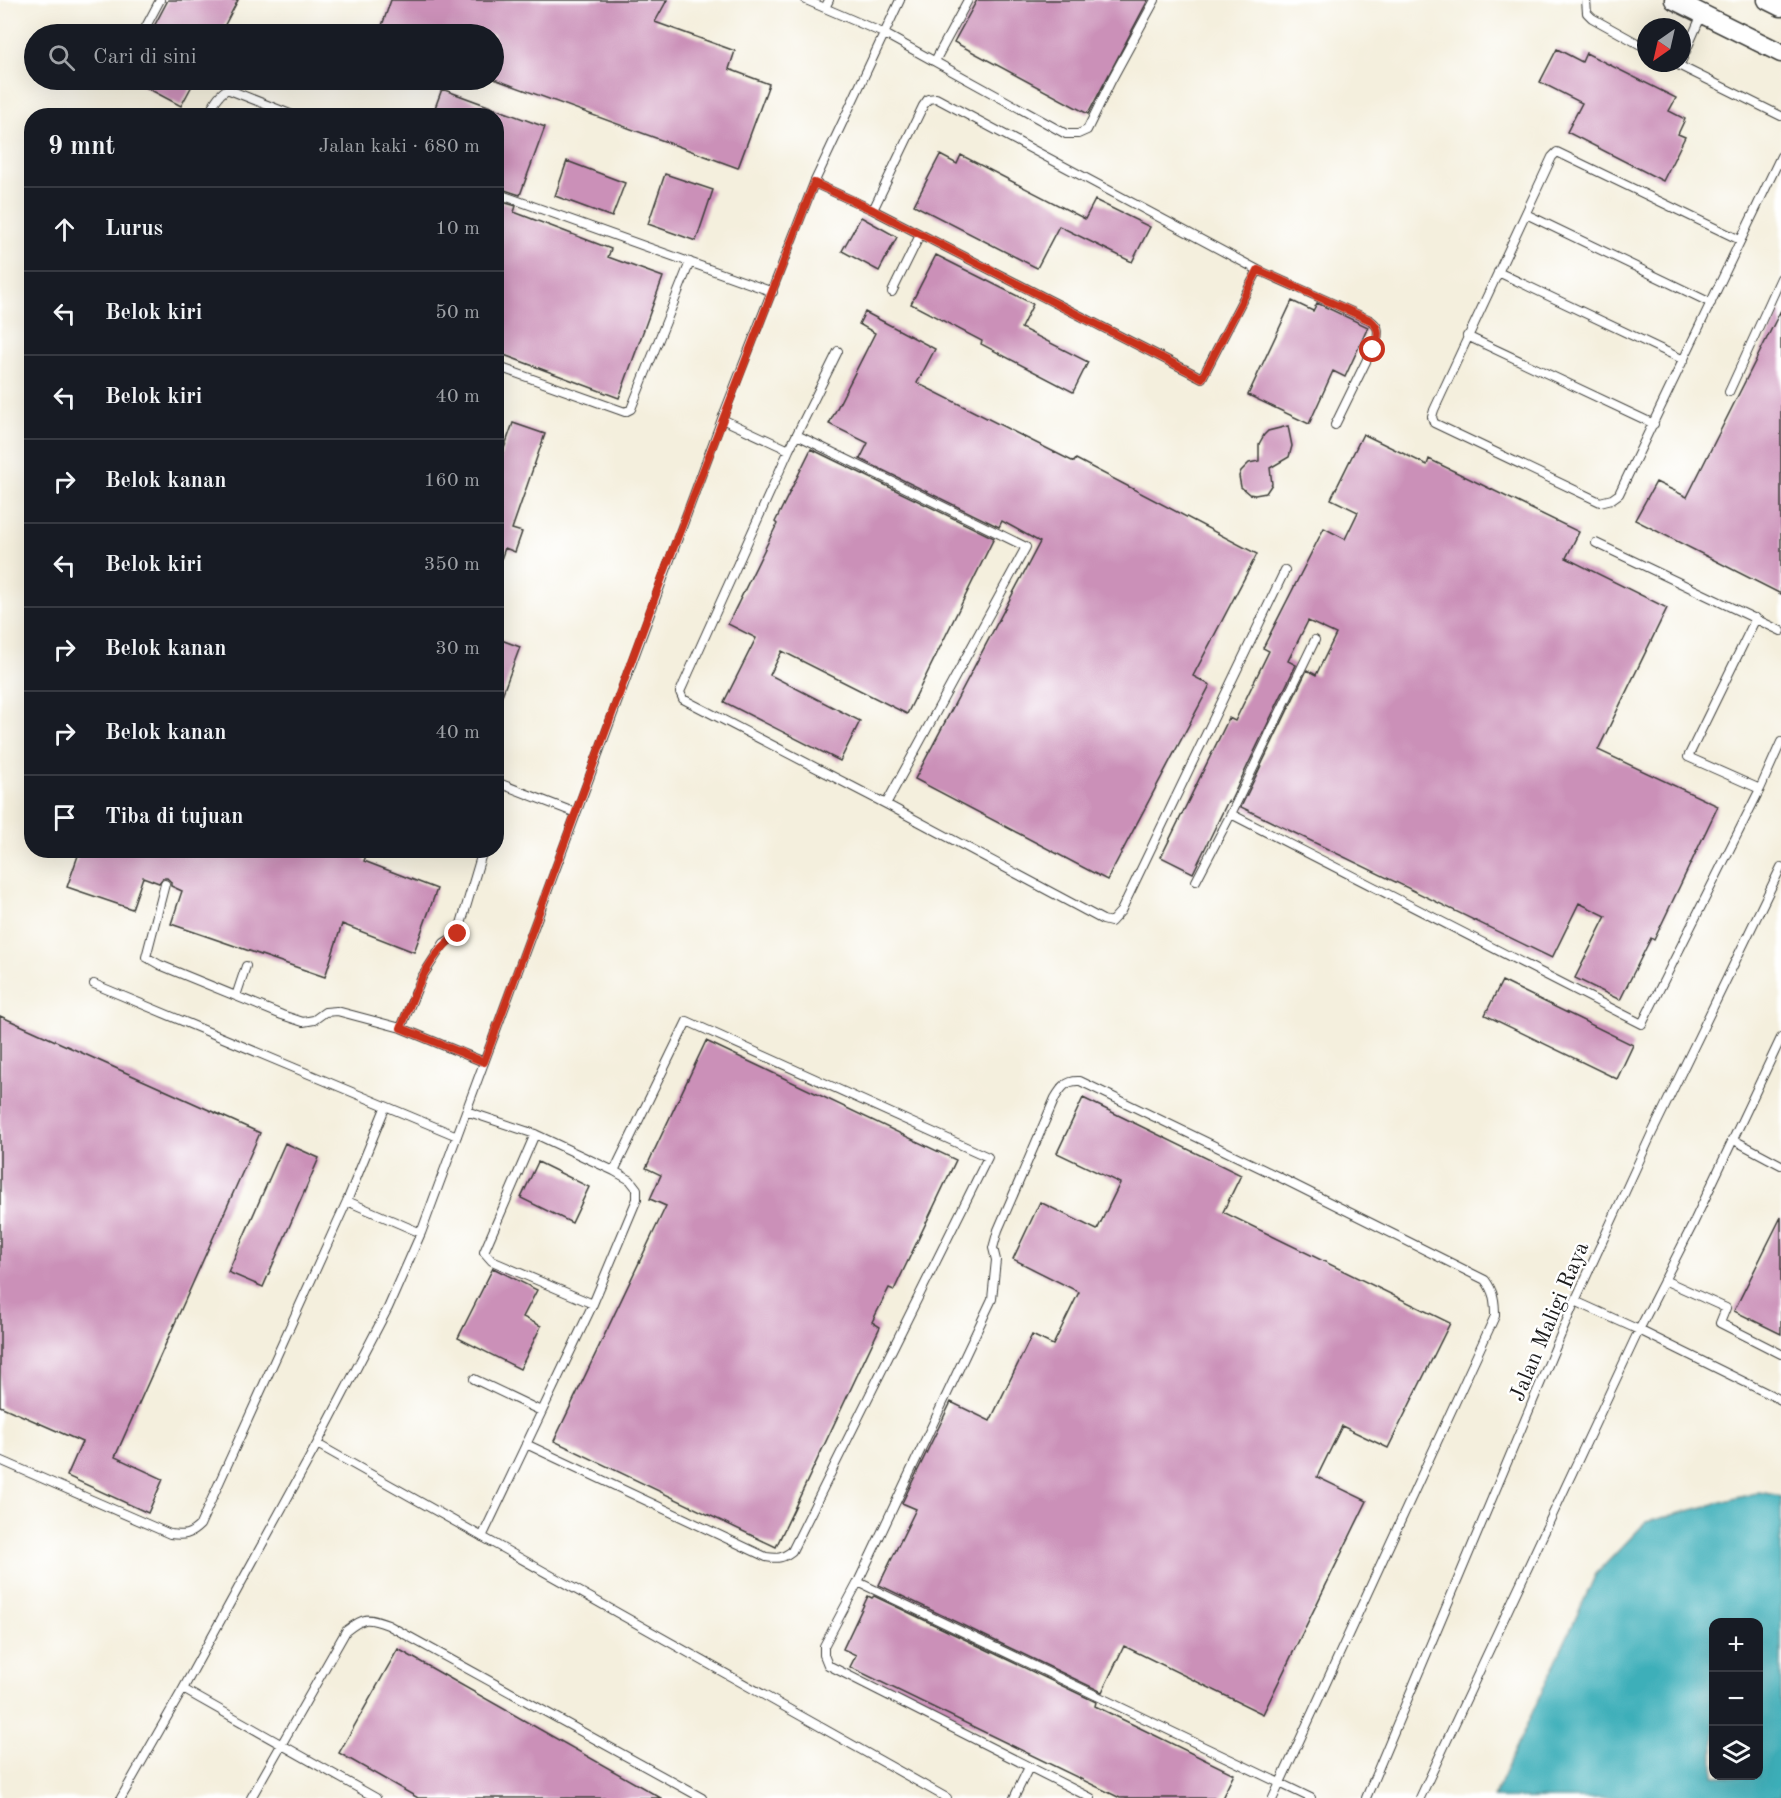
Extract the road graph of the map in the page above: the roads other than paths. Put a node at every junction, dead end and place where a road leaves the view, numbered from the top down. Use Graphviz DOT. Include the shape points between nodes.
graph roads {
  1 [pos="160,0"];
  2 [pos="806,0"];
  3 [pos="829,0"];
  4 [pos="900,0"];
  5 [pos="968,0"];
  6 [pos="1155,0"];
  7 [pos="1586,0"];
  8 [pos="1674,0"];
  9 [pos="1767,0"];
  10 [pos="825,8"];
  11 [pos="1781,8"];
  12 [pos="1702,14"];
  13 [pos="147,24"];
  14 [pos="883,33"];
  15 [pos="1691,37"];
  16 [pos="1637,43"];
  17 [pos="1781,53"];
  18 [pos="935,61"];
  19 [pos="1691,69"];
  20 [pos="226,90"];
  21 [pos="230,90"];
  22 [pos="212,108"];
  23 [pos="275,108"];
  24 [pos="1781,116"];
  25 [pos="1781,156"];
  26 [pos="814,183"];
  27 [pos="504,197"];
  28 [pos="873,210"];
  29 [pos="1526,214"];
  30 [pos="920,235"];
  31 [pos="1740,240"];
  32 [pos="690,262"];
  33 [pos="1258,270"];
  34 [pos="1498,272"];
  35 [pos="1781,278"];
  36 [pos="772,292"];
  37 [pos="892,292"];
  38 [pos="1711,303"];
  39 [pos="1467,336"];
  40 [pos="838,351"];
  41 [pos="1684,360"];
  42 [pos="504,369"];
  43 [pos="1729,392"];
  44 [pos="722,419"];
  45 [pos="1654,424"];
  46 [pos="1335,425"];
  47 [pos="797,435"];
  48 [pos="789,450"];
  49 [pos="1596,543"];
  50 [pos="1285,570"];
  51 [pos="1756,618"];
  52 [pos="1781,631"];
  53 [pos="1316,640"];
  54 [pos="1781,742"];
  55 [pos="504,785"];
  56 [pos="1760,789"];
  57 [pos="886,804"];
  58 [pos="576,813"];
  59 [pos="1231,814"];
  60 [pos="481,858"];
  61 [pos="1781,867"];
  62 [pos="1196,881"];
  63 [pos="165,884"];
  64 [pos="246,966"];
  65 [pos="94,984"];
  66 [pos="236,996"];
  67 [pos="401,1028"];
  68 [pos="1781,1038"];
  69 [pos="484,1062"];
  70 [pos="386,1107"];
  71 [pos="466,1111"];
  72 [pos="535,1134"];
  73 [pos="457,1136"];
  74 [pos="1732,1139"];
  75 [pos="1781,1165"];
  76 [pos="614,1171"];
  77 [pos="347,1201"];
  78 [pos="421,1233"];
  79 [pos="1664,1280"];
  80 [pos="1575,1301"];
  81 [pos="593,1304"];
  82 [pos="1639,1330"];
  83 [pos="1781,1354"];
  84 [pos="474,1378"];
  85 [pos="1781,1400"];
  86 [pos="541,1411"];
  87 [pos="317,1443"];
  88 [pos="526,1443"];
  89 [pos="0,1460"];
  90 [pos="482,1537"];
  91 [pos="858,1582"];
  92 [pos="183,1689"];
  93 [pos="282,1744"];
  94 [pos="1029,1767"];
  95 [pos="1279,1782"];
  96 [pos="121,1798"];
  97 [pos="251,1798"];
  98 [pos="376,1798"];
  99 [pos="702,1798"];
  100 [pos="947,1798"];
  101 [pos="1014,1798"];
  102 [pos="1091,1798"];
  103 [pos="1273,1798"];
  104 [pos="1311,1798"];
  105 [pos="1366,1798"];
  106 [pos="1420,1798"];
  1 -- 13 [label="lane"];
  2 -- 10 [label="lane"];
  3 -- 10 [label="lane"];
  4 -- 14 [label="lane"];
  5 -- 18 [label="lane"];
  6 -- 18 [label="lane" via="1087,130 1078,135 1066,134"];
  7 -- 16 [label="lane" via="1587,13 1592,18"];
  8 -- 12 [label="street"];
  9 -- 11 [label="street"];
  10 -- 14 [label="lane"];
  12 -- 15 [label="lane"];
  12 -- 17 [label="street"];
  14 -- 18 [label="lane"];
  14 -- 26 [label="lane"];
  19 -- 24 [label="lane"];
  20 -- 22 [label="lane"];
  21 -- 23 [label="lane"];
  25 -- 31 [label="lane"];
  26 -- 28 [label="lane"];
  26 -- 36 [label="lane"];
  27 -- 32 [label="lane"];
  28 -- 30 [label="lane"];
  28 -- 33 [label="lane" via="923,106 928,99 936,98"];
  29 -- 31 [label="lane" via="1557,152"];
  29 -- 34 [label="lane"];
  29 -- 38 [label="lane"];
  30 -- 33 [label="lane" via="1202,378"];
  30 -- 37 [label="lane"];
  31 -- 38 [label="lane"];
  32 -- 36 [label="lane"];
  32 -- 42 [label="lane" via="631,410 625,412"];
  33 -- 46 [label="lane" via="1377,324 1375,345"];
  34 -- 39 [label="lane"];
  34 -- 41 [label="lane"];
  35 -- 43 [label="lane"];
  36 -- 44 [label="lane"];
  38 -- 41 [label="lane"];
  39 -- 45 [label="lane"];
  39 -- 45 [label="lane" via="1434,410 1434,423 1599,502 1619,494"];
  40 -- 47 [label="lane"];
  41 -- 45 [label="lane"];
  44 -- 48 [label="lane"];
  44 -- 58 [label="lane"];
  47 -- 48 [label="lane"];
  47 -- 57 [label="lane" via="1026,547"];
  48 -- 57 [label="lane" via="680,692 691,705"];
  49 -- 51 [label="lane"];
  50 -- 57 [label="lane" via="1121,911 1111,922"];
  51 -- 52 [label="lane"];
  51 -- 56 [label="lane" via="1688,757"];
  53 -- 59 [label="lane"];
  54 -- 56 [label="lane"];
  55 -- 58 [label="lane"];
  56 -- 59 [label="lane" via="1642,1024"];
  58 -- 69 [label="lane"];
  59 -- 62 [label="lane"];
  60 -- 67 [label="lane" via="458,934 444,943 422,978"];
  61 -- 80 [label="lane, Jalan Maligi Raya"];
  63 -- 66 [label="lane" via="146,957"];
  64 -- 66 [label="lane"];
  65 -- 70 [label="lane"];
  66 -- 67 [label="lane" via="303,1022 336,1011"];
  67 -- 69 [label="lane"];
  68 -- 74 [label="lane"];
  69 -- 71 [label="lane"];
  70 -- 73 [label="lane"];
  70 -- 77 [label="lane"];
  71 -- 72 [label="lane"];
  71 -- 73 [label="lane"];
  72 -- 76 [label="lane"];
  72 -- 81 [label="lane" via="484,1252 492,1261"];
  73 -- 78 [label="lane"];
  74 -- 75 [label="lane"];
  74 -- 79 [label="lane"];
  76 -- 81 [label="lane" via="630,1180 637,1189 637,1199"];
  76 -- 88 [label="lane" via="687,1021 988,1157 792,1551 784,1557 766,1557"];
  77 -- 78 [label="lane"];
  77 -- 89 [label="lane" via="200,1526 192,1534 170,1534"];
  78 -- 87 [label="lane" via="388,1308"];
  79 -- 82 [label="lane"];
  79 -- 83 [label="lane" via="1726,1308 1720,1323"];
  80 -- 82 [label="lane"];
  80 -- 105 [label="lane, Jalan Maligi Raya"];
  81 -- 86 [label="lane"];
  82 -- 85 [label="lane"];
  82 -- 106 [label="lane"];
  84 -- 86 [label="lane"];
  86 -- 88 [label="lane"];
  87 -- 90 [label="lane"];
  87 -- 92 [label="lane"];
  88 -- 90 [label="lane"];
  90 -- 100 [label="lane"];
  91 -- 94 [label="lane" via="824,1646 828,1665"];
  91 -- 95 [label="lane"];
  91 -- 95 [label="lane" via="992,1299 996,1260 993,1248 998,1230 1054,1098 1072,1080 1080,1081 1485,1280 1496,1302 1495,1316"];
  92 -- 93 [label="lane"];
  92 -- 96 [label="lane"];
  93 -- 97 [label="lane"];
  93 -- 98 [label="lane"];
  93 -- 99 [label="lane" via="346,1631 360,1620 372,1619"];
  94 -- 101 [label="lane"];
  94 -- 102 [label="lane"];
  95 -- 103 [label="lane"];
  95 -- 104 [label="lane"];
}
